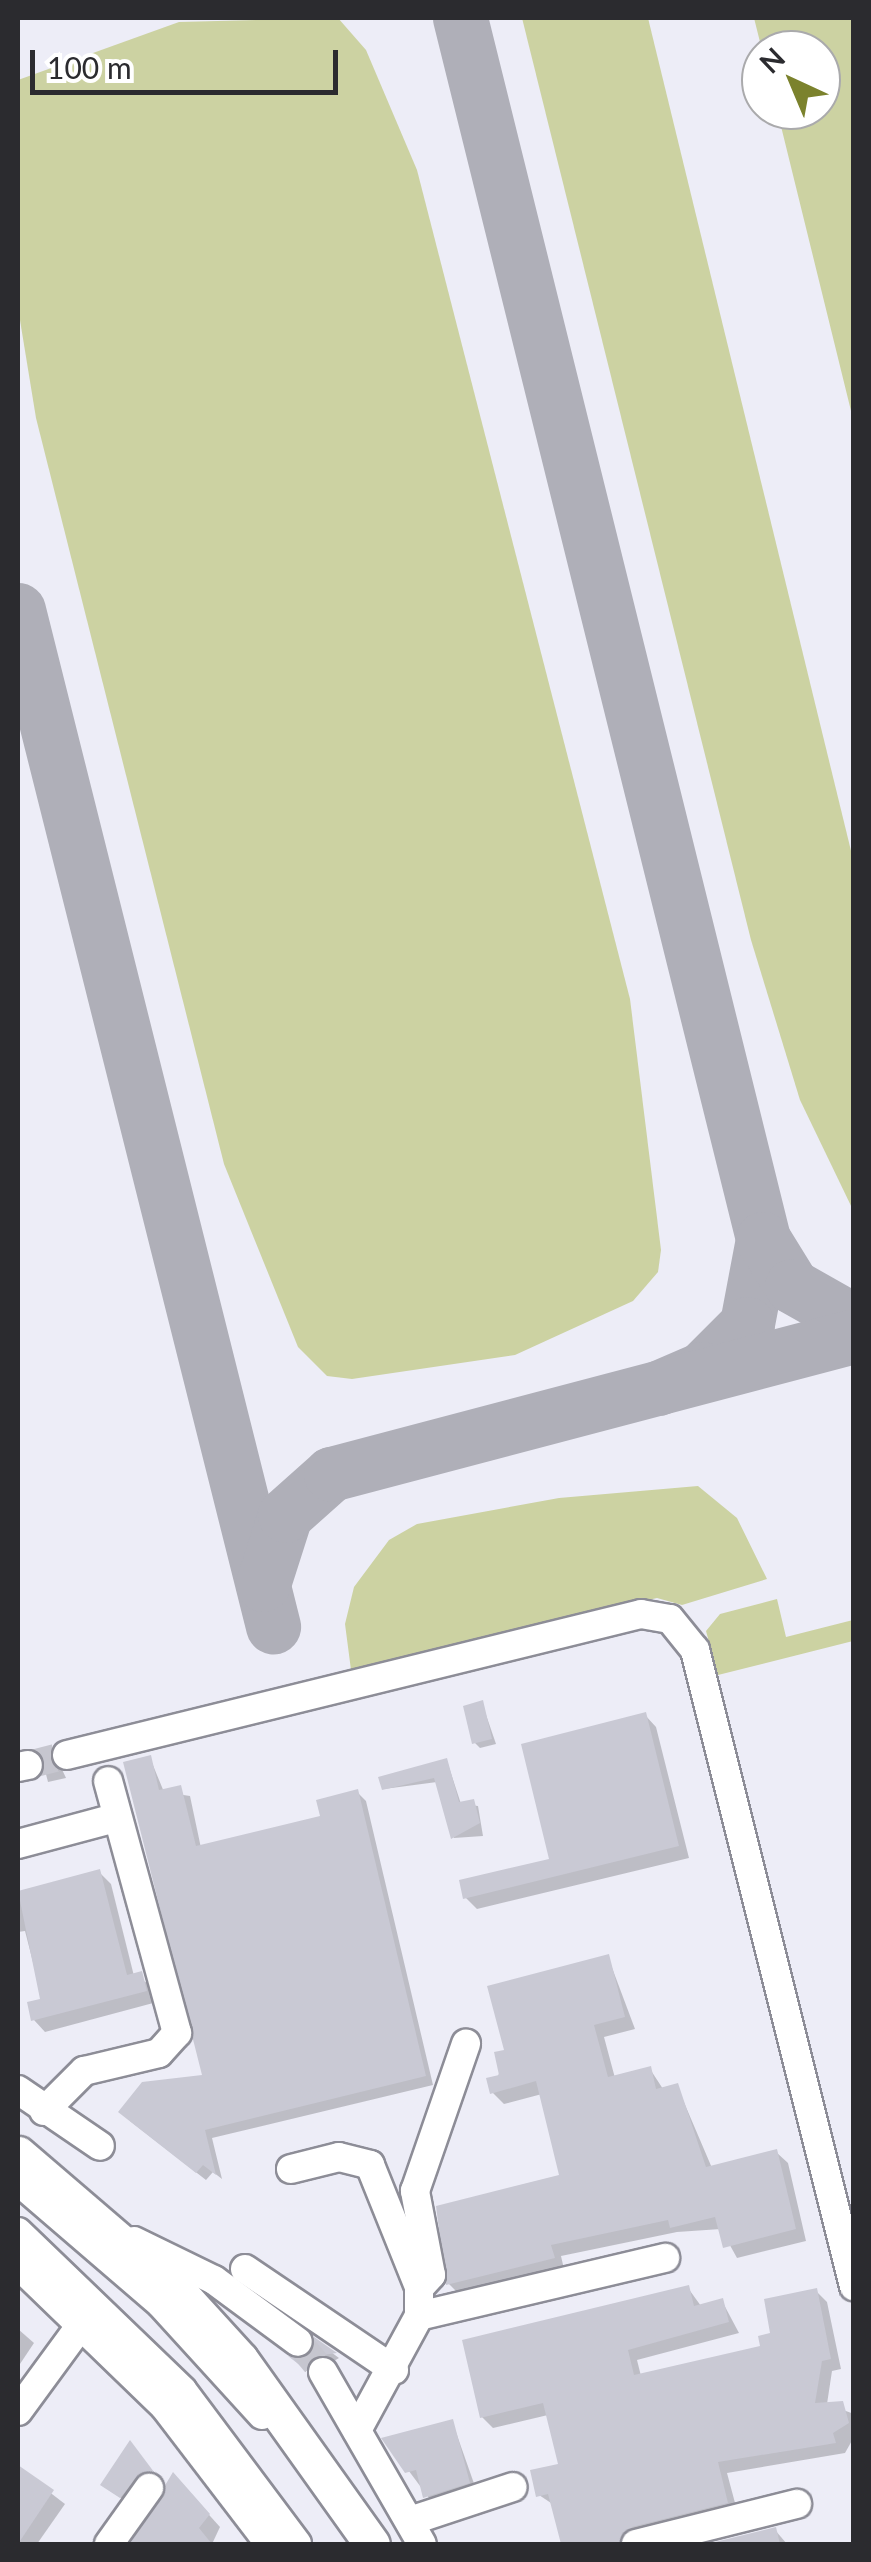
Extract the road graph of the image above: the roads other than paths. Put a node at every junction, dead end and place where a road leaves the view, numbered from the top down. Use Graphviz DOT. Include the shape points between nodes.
graph roads {
  1 [pos="66,1755"];
  2 [pos="108,1781"];
  3 [pos="115,1818"];
  4 [pos="18,1844"];
  5 [pos="466,2044"];
  6 [pos="18,2090"];
  7 [pos="44,2111"];
  8 [pos="100,2146"];
  9 [pos="18,2154"];
  10 [pos="291,2169"];
  11 [pos="18,2181"];
  12 [pos="110,2229"];
  13 [pos="18,2232"];
  14 [pos="665,2258"];
  15 [pos="18,2260"];
  16 [pos="245,2270"];
  17 [pos="854,2286"];
  18 [pos="419,2287"];
  19 [pos="418,2316"];
  20 [pos="86,2318"];
  21 [pos="298,2342"];
  22 [pos="394,2370"];
  23 [pos="323,2372"];
  24 [pos="18,2412"];
  25 [pos="357,2430"];
  26 [pos="513,2487"];
  27 [pos="149,2488"];
  28 [pos="797,2504"];
  29 [pos="416,2533"];
  30 [pos="108,2544"];
  31 [pos="274,2544"];
  32 [pos="297,2544"];
  33 [pos="350,2544"];
  34 [pos="372,2544"];
  35 [pos="636,2544"];
  1 -- 17 [label="street" via="640,1614 670,1619 695,1650"];
  2 -- 3 [label="street"];
  3 -- 4 [label="street"];
  3 -- 7 [label="street" via="177,2033 159,2054 84,2071"];
  5 -- 18 [label="street" via="414,2191 431,2275"];
  6 -- 7 [label="street"];
  7 -- 8 [label="street"];
  9 -- 12 [label="main road"];
  10 -- 18 [label="street" via="339,2157 370,2165"];
  11 -- 33 [label="street" via="208,2352"];
  12 -- 21 [label="street" via="214,2280"];
  12 -- 34 [label="main road" via="240,2359"];
  13 -- 32 [label="street" via="182,2390"];
  14 -- 19 [label="street"];
  15 -- 20 [label="main road"];
  16 -- 22 [label="street"];
  18 -- 19 [label="street"];
  19 -- 22 [label="street"];
  20 -- 24 [label="street"];
  20 -- 31 [label="main road" via="192,2432"];
  22 -- 25 [label="street"];
  23 -- 25 [label="street"];
  25 -- 29 [label="street"];
  26 -- 29 [label="street"];
  27 -- 30 [label="street"];
  28 -- 35 [label="street"];
}
